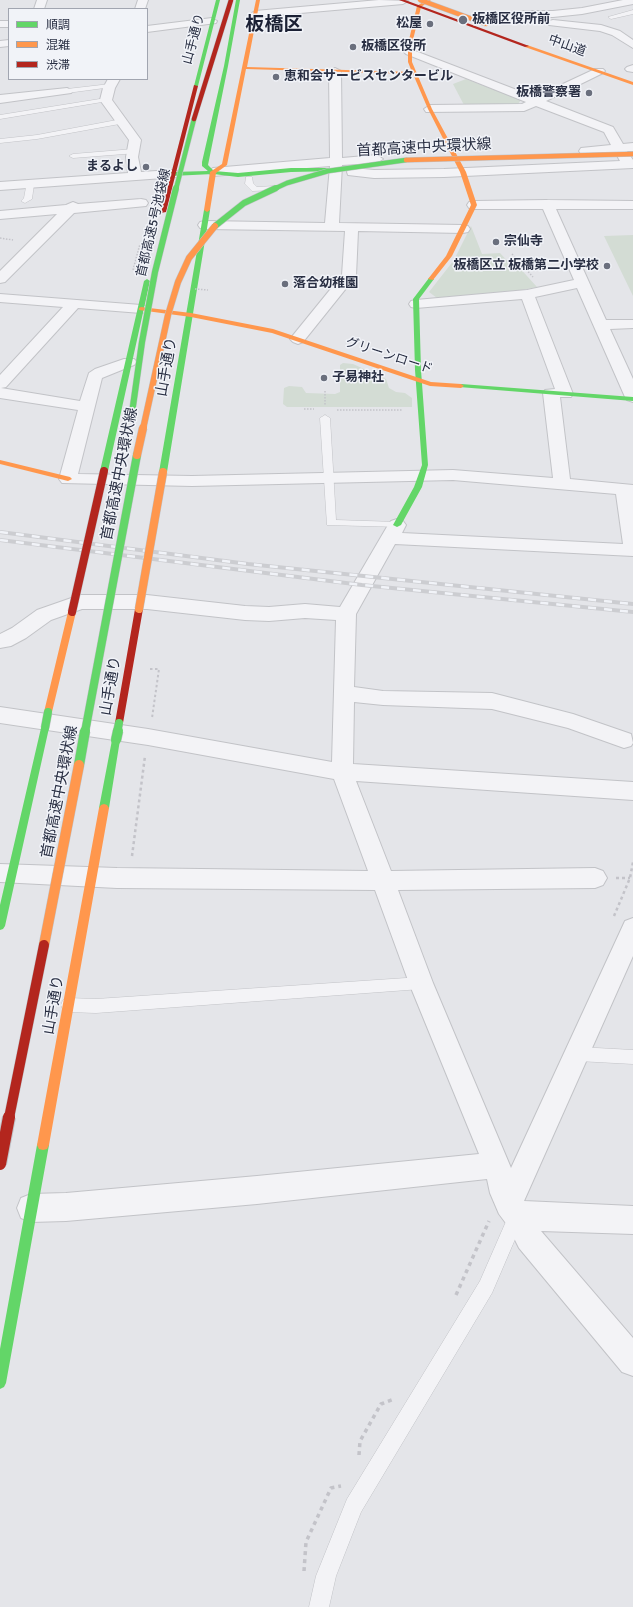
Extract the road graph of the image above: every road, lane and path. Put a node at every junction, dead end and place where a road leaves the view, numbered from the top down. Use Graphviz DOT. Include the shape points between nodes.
graph roads {
  1 [pos="218,0"];
  2 [pos="231,0"];
  3 [pos="234,0"];
  4 [pos="238,0"];
  5 [pos="258,0"];
  6 [pos="402,0"];
  7 [pos="429,0"];
  8 [pos="432,0"];
  9 [pos="444,0"];
  10 [pos="419,3"];
  11 [pos="314,4"];
  12 [pos="630,4"];
  13 [pos="255,14"];
  14 [pos="611,17"];
  15 [pos="496,20"];
  16 [pos="212,21"];
  17 [pos="511,23"];
  18 [pos="148,29"];
  19 [pos="633,45"];
  20 [pos="410,52"];
  21 [pos="243,68"];
  22 [pos="335,70"];
  23 [pos="629,70"];
  24 [pos="599,71"];
  25 [pos="414,73"];
  26 [pos="112,82"];
  27 [pos="633,84"];
  28 [pos="66,91"];
  29 [pos="0,99"];
  30 [pos="106,100"];
  31 [pos="535,101"];
  32 [pos="430,109"];
  33 [pos="0,117"];
  34 [pos="122,121"];
  35 [pos="0,141"];
  36 [pos="633,147"];
  37 [pos="620,148"];
  38 [pos="134,150"];
  39 [pos="453,155"];
  40 [pos="73,156"];
  41 [pos="632,159"];
  42 [pos="356,162"];
  43 [pos="336,166"];
  44 [pos="300,170"];
  45 [pos="213,172"];
  46 [pos="463,172"];
  47 [pos="172,174"];
  48 [pos="135,176"];
  49 [pos="249,179"];
  50 [pos="72,181"];
  51 [pos="30,184"];
  52 [pos="0,186"];
  53 [pos="141,203"];
  54 [pos="547,204"];
  55 [pos="474,205"];
  56 [pos="633,205"];
  57 [pos="25,207"];
  58 [pos="70,210"];
  59 [pos="0,215"];
  60 [pos="205,225"];
  61 [pos="332,226"];
  62 [pos="352,226"];
  63 [pos="463,230"];
  64 [pos="512,254"];
  65 [pos="0,279"];
  66 [pos="536,281"];
  67 [pos="582,283"];
  68 [pos="527,294"];
  69 [pos="0,298"];
  70 [pos="416,304"];
  71 [pos="73,305"];
  72 [pos="141,309"];
  73 [pos="191,315"];
  74 [pos="633,324"];
  75 [pos="601,325"];
  76 [pos="298,339"];
  77 [pos="129,362"];
  78 [pos="420,381"];
  79 [pos="0,384"];
  80 [pos="325,391"];
  81 [pos="558,393"];
  82 [pos="0,394"];
  83 [pos="633,398"];
  84 [pos="87,407"];
  85 [pos="325,407"];
  86 [pos="304,409"];
  87 [pos="318,409"];
  88 [pos="333,410"];
  89 [pos="410,410"];
  90 [pos="325,418"];
  91 [pos="131,419"];
  92 [pos="130,443"];
  93 [pos="136,458"];
  94 [pos="0,462"];
  95 [pos="123,473"];
  96 [pos="422,476"];
  97 [pos="330,478"];
  98 [pos="68,479"];
  99 [pos="562,484"];
  100 [pos="120,489"];
  101 [pos="629,490"];
  102 [pos="393,532"];
  103 [pos="633,550"];
  104 [pos="102,590"];
  105 [pos="97,614"];
  106 [pos="346,614"];
  107 [pos="0,641"];
  108 [pos="92,645"];
  109 [pos="150,669"];
  110 [pos="344,693"];
  111 [pos="155,702"];
  112 [pos="0,715"];
  113 [pos="148,736"];
  114 [pos="624,740"];
  115 [pos="342,772"];
  116 [pos="633,791"];
  117 [pos="133,846"];
  118 [pos="6,874"];
  119 [pos="91,877"];
  120 [pos="595,878"];
  121 [pos="383,881"];
  122 [pos="44,894"];
  123 [pos="0,926"];
  124 [pos="633,928"];
  125 [pos="421,983"];
  126 [pos="68,1005"];
  127 [pos="578,1054"];
  128 [pos="633,1057"];
  129 [pos="0,1164"];
  130 [pos="497,1165"];
  131 [pos="31,1208"];
  132 [pos="514,1210"];
  133 [pos="633,1220"];
  134 [pos="633,1361"];
  135 [pos="0,1383"];
  136 [pos="319,1607"];
  1 -- 16 [label="main road, 山手通り"];
  2 -- 91 [label="main road, 首都高速5号池袋線, bridge" via="186,145 155,272"];
  3 -- 93 [label="main road, 首都高速5号池袋線, bridge" via="190,145 158,272 147,342"];
  4 -- 45 [label="main road" via="205,162 205,166"];
  5 -- 13 [label="main road"];
  6 -- 10 [label="main road, 中山道"];
  6 -- 11 [label="street"];
  7 -- 10 [label="main road"];
  8 -- 17 [label="main road"];
  9 -- 15 [label="main road"];
  10 -- 20 [label="main road"];
  10 -- 23 [label="main road, bridge"];
  10 -- 24 [label="main road, 中山道"];
  11 -- 13 [label="street"];
  12 -- 14 [label="lane"];
  12 -- 17 [label="street" via="553,14 524,14"];
  13 -- 21 [label="main road"];
  15 -- 17 [label="street"];
  16 -- 18 [label="street"];
  16 -- 47 [label="main road, 山手通り"];
  17 -- 19 [label="street" via="601,28 616,33"];
  20 -- 25 [label="main road"];
  20 -- 31 [label="street"];
  21 -- 22 [label="main road"];
  21 -- 45 [label="main road" via="224,165"];
  22 -- 25 [label="main road"];
  22 -- 43 [label="street"];
  24 -- 27 [label="main road, 中山道"];
  24 -- 31 [label="street"];
  25 -- 32 [label="main road"];
  26 -- 28 [label="lane"];
  26 -- 30 [label="street"];
  28 -- 29 [label="street"];
  30 -- 33 [label="lane"];
  30 -- 34 [label="street"];
  31 -- 32 [label="street" via="524,107"];
  31 -- 37 [label="street" via="609,130"];
  32 -- 39 [label="main road"];
  34 -- 35 [label="lane" via="37,137"];
  34 -- 38 [label="street" via="135,140"];
  36 -- 37 [label="street"];
  37 -- 39 [label="street"];
  37 -- 41 [label="street"];
  38 -- 40 [label="lane"];
  38 -- 48 [label="street" via="132,157"];
  39 -- 42 [label="street"];
  39 -- 46 [label="main road"];
  41 -- 46 [label="street"];
  41 -- 92 [label="main road, 首都高速中央環状線, bridge" via="445,156 360,163 300,176 241,202 210,226 179,269 168,297"];
  41 -- 93 [label="main road, 首都高速中央環状線, bridge" via="419,160 369,164 302,178 244,203 214,227 183,269 163,333"];
  42 -- 43 [label="street"];
  42 -- 46 [label="street" via="375,165 449,165"];
  43 -- 44 [label="main road"];
  43 -- 45 [label="street"];
  43 -- 46 [label="street" via="374,174"];
  43 -- 61 [label="street"];
  44 -- 45 [label="main road" via="238,174"];
  44 -- 49 [label="lane" via="301,175 297,181 270,189 255,189 249,184"];
  45 -- 47 [label="main road"];
  45 -- 60 [label="main road, 山手通り"];
  46 -- 55 [label="main road"];
  47 -- 48 [label="street"];
  47 -- 72 [label="main road, 山手通り"];
  48 -- 50 [label="street"];
  50 -- 51 [label="street"];
  50 -- 58 [label="street" via="73,208"];
  51 -- 52 [label="street"];
  51 -- 57 [label="lane"];
  53 -- 58 [label="street"];
  54 -- 55 [label="street"];
  54 -- 56 [label="street"];
  54 -- 67 [label="street"];
  55 -- 63 [label="main road"];
  57 -- 58 [label="street"];
  57 -- 59 [label="street"];
  58 -- 65 [label="street"];
  60 -- 61 [label="street"];
  60 -- 73 [label="main road, 山手通り"];
  61 -- 62 [label="street"];
  62 -- 63 [label="street"];
  62 -- 76 [label="street" via="349,276"];
  63 -- 70 [label="main road" via="449,256 416,299"];
  64 -- 66 [label="path"];
  67 -- 68 [label="street"];
  67 -- 75 [label="street"];
  68 -- 70 [label="street"];
  68 -- 81 [label="street"];
  69 -- 71 [label="street"];
  70 -- 78 [label="main road"];
  71 -- 72 [label="street"];
  71 -- 79 [label="street"];
  72 -- 73 [label="main road, グリーンロード"];
  72 -- 77 [label="main road, 山手通り"];
  73 -- 76 [label="main road, グリーンロード" via="273,331"];
  73 -- 119 [label="main road, 山手通り, bridge"];
  74 -- 75 [label="street"];
  75 -- 83 [label="street"];
  76 -- 78 [label="main road, グリーンロード"];
  77 -- 84 [label="street" via="94,376"];
  77 -- 118 [label="main road, 山手通り, bridge" via="45,728"];
  78 -- 81 [label="main road, グリーンロード" via="430,384"];
  78 -- 96 [label="main road" via="425,465"];
  80 -- 85 [label="path"];
  81 -- 83 [label="main road, グリーンロード"];
  81 -- 99 [label="street"];
  82 -- 84 [label="street"];
  84 -- 98 [label="street"];
  86 -- 87 [label="path"];
  88 -- 89 [label="path"];
  90 -- 97 [label="lane"];
  93 -- 129 [label="main road, 首都高速中央環状線, bridge" via="67,832"];
  94 -- 98 [label="main road"];
  95 -- 100 [label="main road, 首都高速中央環状線"];
  96 -- 97 [label="street"];
  96 -- 99 [label="street" via="453,475"];
  96 -- 102 [label="main road"];
  97 -- 98 [label="street" via="192,481"];
  97 -- 102 [label="lane" via="331,523"];
  99 -- 101 [label="street"];
  101 -- 103 [label="street"];
  102 -- 103 [label="street"];
  102 -- 106 [label="street"];
  104 -- 105 [label="main road"];
  106 -- 107 [label="street" via="305,611 245,613 147,602 80,602 44,616"];
  106 -- 110 [label="street"];
  108 -- 122 [label="main road, 首都高速中央環状線"];
  109 -- 111 [label="path" via="160,669"];
  110 -- 114 [label="street" via="383,698 492,701 573,722"];
  110 -- 115 [label="street"];
  112 -- 113 [label="street"];
  113 -- 115 [label="street"];
  113 -- 117 [label="path"];
  115 -- 116 [label="street"];
  115 -- 121 [label="street"];
  118 -- 119 [label="street"];
  118 -- 123 [label="main road, 山手通り"];
  119 -- 121 [label="street"];
  119 -- 126 [label="main road, 山手通り"];
  120 -- 121 [label="street"];
  121 -- 125 [label="street"];
  124 -- 127 [label="street"];
  125 -- 126 [label="lane" via="96,1006"];
  125 -- 130 [label="street"];
  126 -- 131 [label="main road, 山手通り"];
  127 -- 128 [label="lane"];
  127 -- 132 [label="street"];
  130 -- 131 [label="street" via="280,1188"];
  130 -- 132 [label="street" via="504,1194"];
  131 -- 135 [label="main road, 山手通り"];
  132 -- 133 [label="street"];
  132 -- 134 [label="street" via="528,1238"];
  132 -- 136 [label="lane" via="486,1287 354,1506 326,1576"];
}
